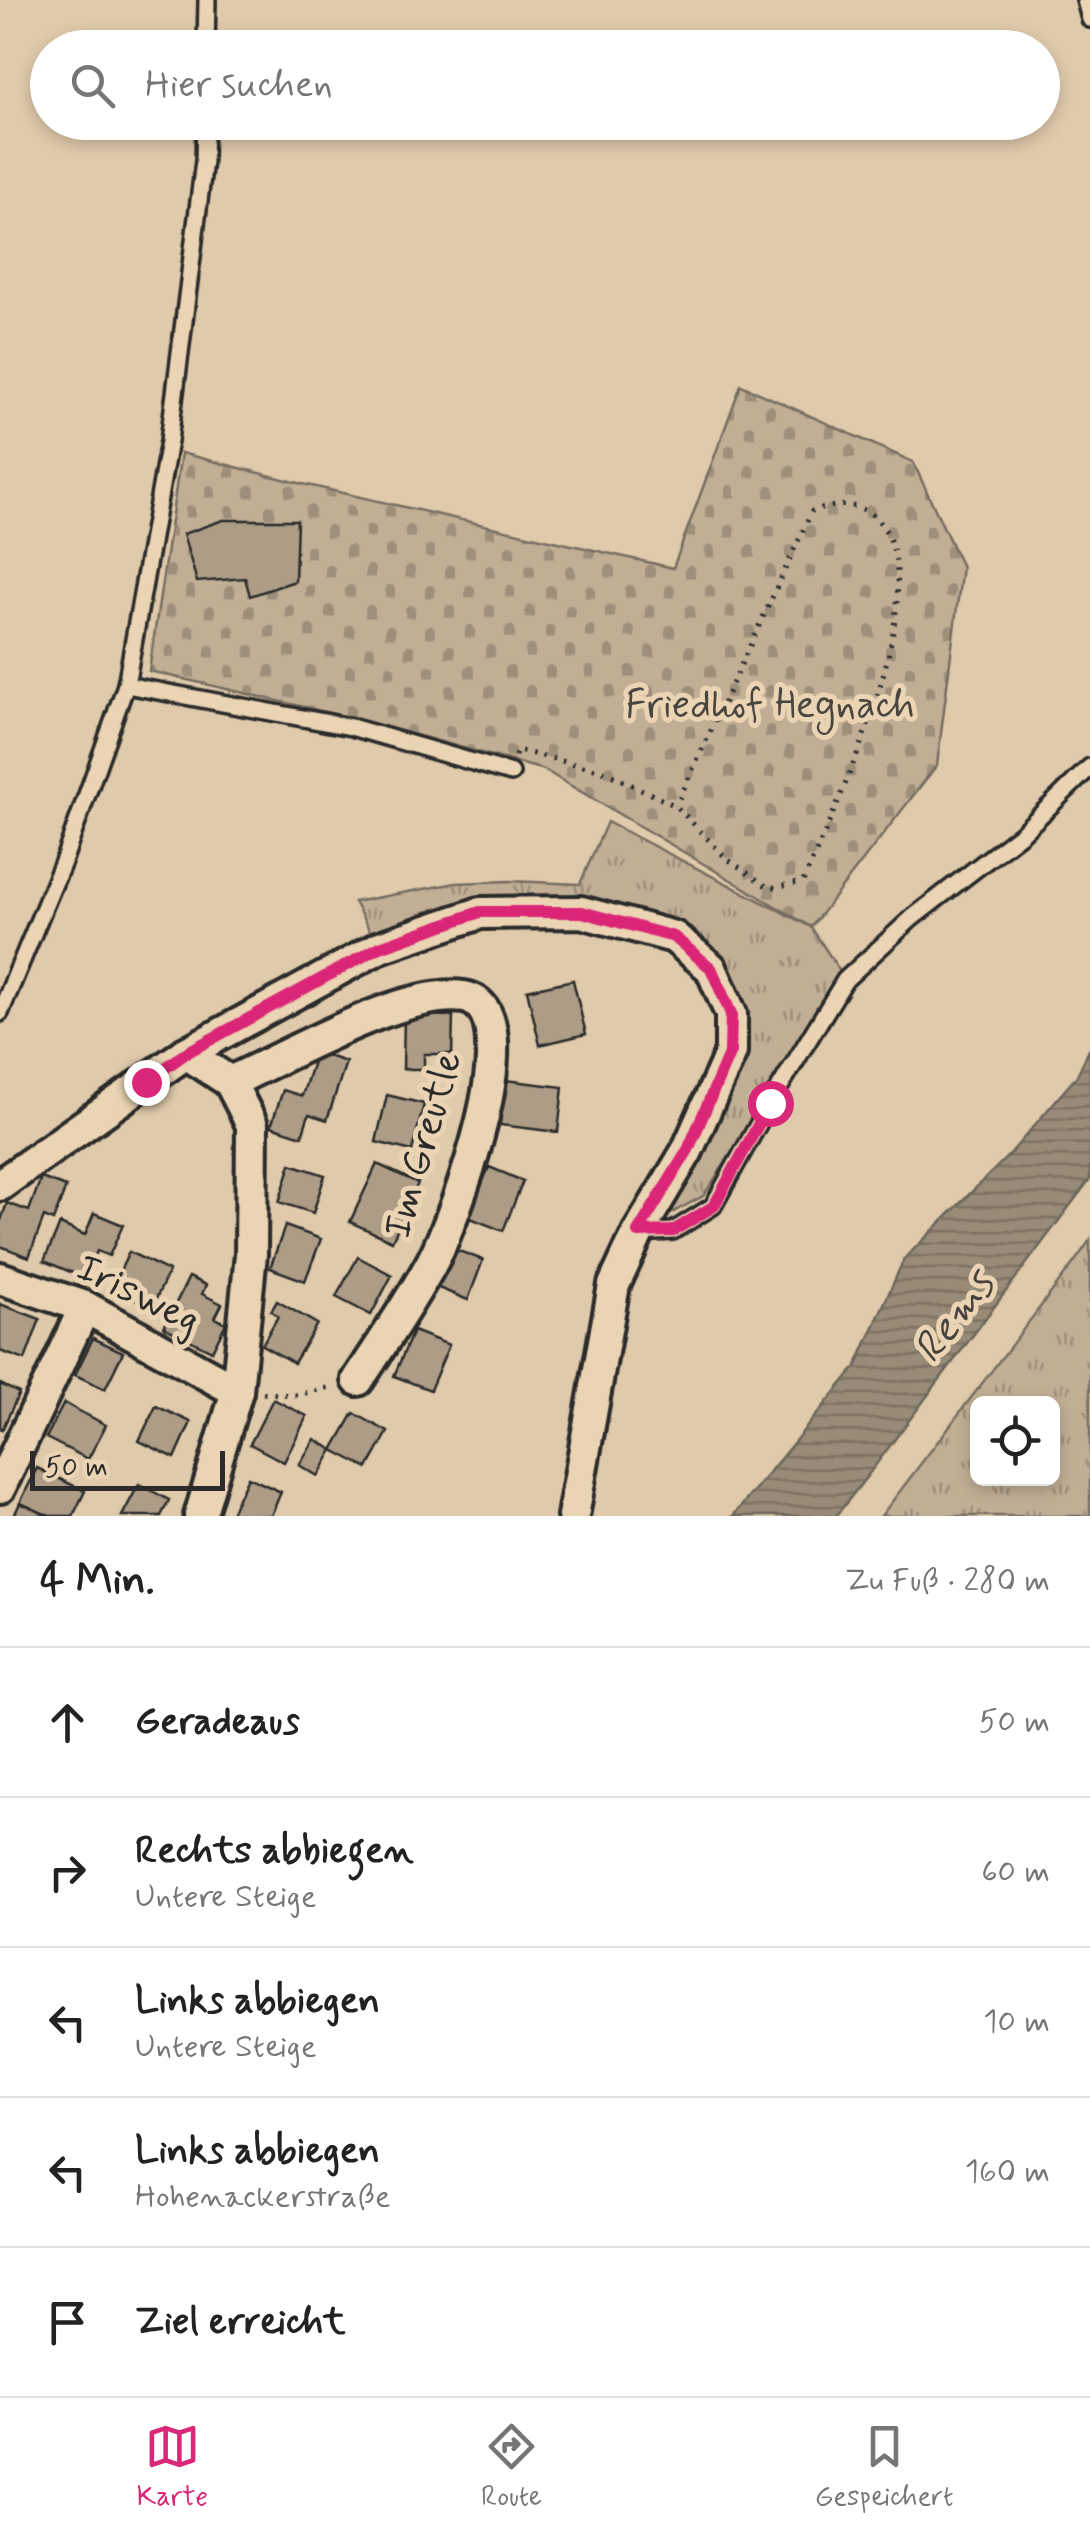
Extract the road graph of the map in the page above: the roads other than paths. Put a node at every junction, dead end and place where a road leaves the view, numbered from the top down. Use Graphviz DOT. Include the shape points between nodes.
graph roads {
  1 [pos="207,0"];
  2 [pos="1084,0"];
  3 [pos="1090,19"];
  4 [pos="206,30"];
  5 [pos="205,140"];
  6 [pos="126,684"];
  7 [pos="1090,767"];
  8 [pos="510,773"];
  9 [pos="0,1013"];
  10 [pos="186,1053"];
  11 [pos="230,1082"];
  12 [pos="0,1185"];
  13 [pos="638,1232"];
  14 [pos="0,1278"];
  15 [pos="85,1307"];
  16 [pos="358,1380"];
  17 [pos="237,1391"];
  18 [pos="0,1487"];
  19 [pos="200,1516"];
  20 [pos="573,1516"];
  1 -- 4 [label="lane"];
  2 -- 3 [label="lane"];
  5 -- 6 [label="lane" via="169,441"];
  6 -- 8 [label="lane" via="351,727"];
  6 -- 9 [label="lane"];
  7 -- 13 [label="lane" via="1022,833 845,980 714,1206 673,1231"];
  10 -- 11 [label="street"];
  10 -- 12 [label="street"];
  10 -- 13 [label="street" via="380,947 480,912 582,912 674,937 711,968 731,1014 730,1052 688,1150"];
  11 -- 16 [label="street, Im Greutle" via="432,996 470,998 488,1014 492,1081 470,1162 433,1261"];
  11 -- 17 [label="street" via="252,1125 251,1254"];
  13 -- 20 [label="street" via="614,1285"];
  14 -- 15 [label="street, Irisweg"];
  15 -- 17 [label="street, Irisweg"];
  15 -- 18 [label="street"];
  17 -- 19 [label="street"];
}
